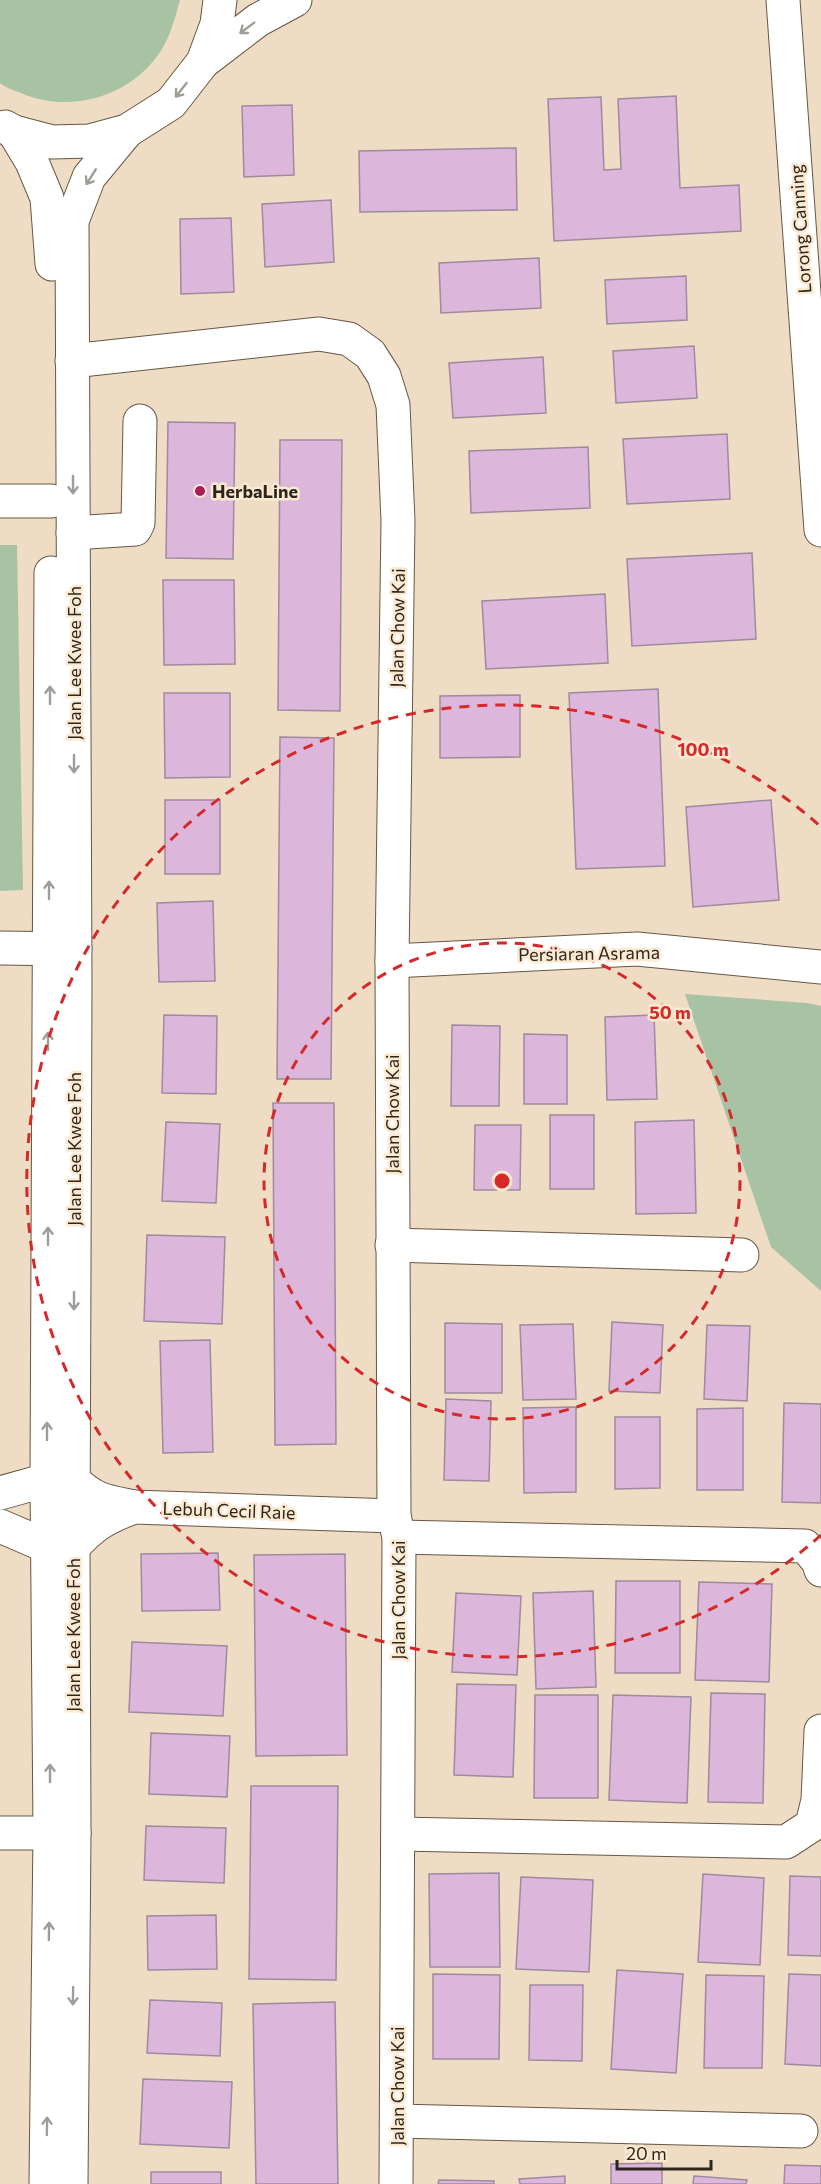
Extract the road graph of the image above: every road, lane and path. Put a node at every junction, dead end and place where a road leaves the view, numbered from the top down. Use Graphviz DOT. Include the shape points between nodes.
graph roads {
  1 [pos="220,0"];
  2 [pos="296,0"];
  3 [pos="783,0"];
  4 [pos="203,62"];
  5 [pos="7,128"];
  6 [pos="127,131"];
  7 [pos="72,361"];
  8 [pos="140,421"];
  9 [pos="0,501"];
  10 [pos="51,501"];
  11 [pos="821,530"];
  12 [pos="73,533"];
  13 [pos="0,948"];
  14 [pos="62,949"];
  15 [pos="392,961"];
  16 [pos="821,967"];
  17 [pos="392,1245"];
  18 [pos="742,1255"];
  19 [pos="60,1480"];
  20 [pos="0,1493"];
  21 [pos="134,1507"];
  22 [pos="0,1526"];
  23 [pos="396,1527"];
  24 [pos="61,1547"];
  25 [pos="821,1570"];
  26 [pos="821,1731"];
  27 [pos="62,1832"];
  28 [pos="0,1833"];
  29 [pos="398,1834"];
  30 [pos="397,2121"];
  31 [pos="801,2131"];
  32 [pos="46,2184"];
  33 [pos="70,2184"];
  34 [pos="396,2184"];
  1 -- 4 [label="street" via="217,24"];
  2 -- 4 [label="street, one-way" via="258,20"];
  3 -- 11 [label="street, Lorong Canning"];
  4 -- 6 [label="street, one-way" via="171,103"];
  5 -- 6 [label="street" via="52,142 90,141"];
  5 -- 10 [label="street, Jalan Lee Kwee Foh" via="32,162 47,198 52,247"];
  6 -- 7 [label="street, Jalan Lee Kwee Foh, one-way" via="89,177 72,221"];
  7 -- 12 [label="street, Jalan Lee Kwee Foh, one-way"];
  7 -- 15 [label="street, Jalan Chow Kai" via="319,334 349,339 370,354 384,376 393,405 398,521"];
  8 -- 12 [label="street" via="135,529"];
  9 -- 10 [label="street"];
  14 -- 10 [label="street, Jalan Lee Kwee Foh, one-way"];
  12 -- 14 [label="street, Jalan Lee Kwee Foh, one-way"];
  13 -- 14 [label="street"];
  14 -- 19 [label="street, Jalan Lee Kwee Foh"];
  15 -- 16 [label="street, Persiaran Asrama" via="637,949"];
  15 -- 17 [label="street, Jalan Chow Kai"];
  17 -- 18 [label="street"];
  17 -- 23 [label="street, Jalan Chow Kai"];
  19 -- 20 [label="street"];
  19 -- 21 [label="street, Lebuh Cecil Raie" via="101,1500"];
  19 -- 24 [label="street, Jalan Lee Kwee Foh"];
  21 -- 23 [label="street, Lebuh Cecil Raie"];
  21 -- 24 [label="street" via="102,1520"];
  22 -- 24 [label="street"];
  23 -- 25 [label="street, Lebuh Cecil Raie" via="805,1546"];
  23 -- 29 [label="street, Jalan Chow Kai"];
  24 -- 27 [label="street, Jalan Lee Kwee Foh"];
  26 -- 29 [label="street" via="818,1800 812,1825 786,1842"];
  27 -- 28 [label="street"];
  32 -- 27 [label="street, Jalan Lee Kwee Foh, one-way"];
  27 -- 33 [label="street, Jalan Lee Kwee Foh, one-way"];
  29 -- 30 [label="street, Jalan Chow Kai"];
  30 -- 31 [label="street"];
  30 -- 34 [label="street, Jalan Chow Kai"];
}
